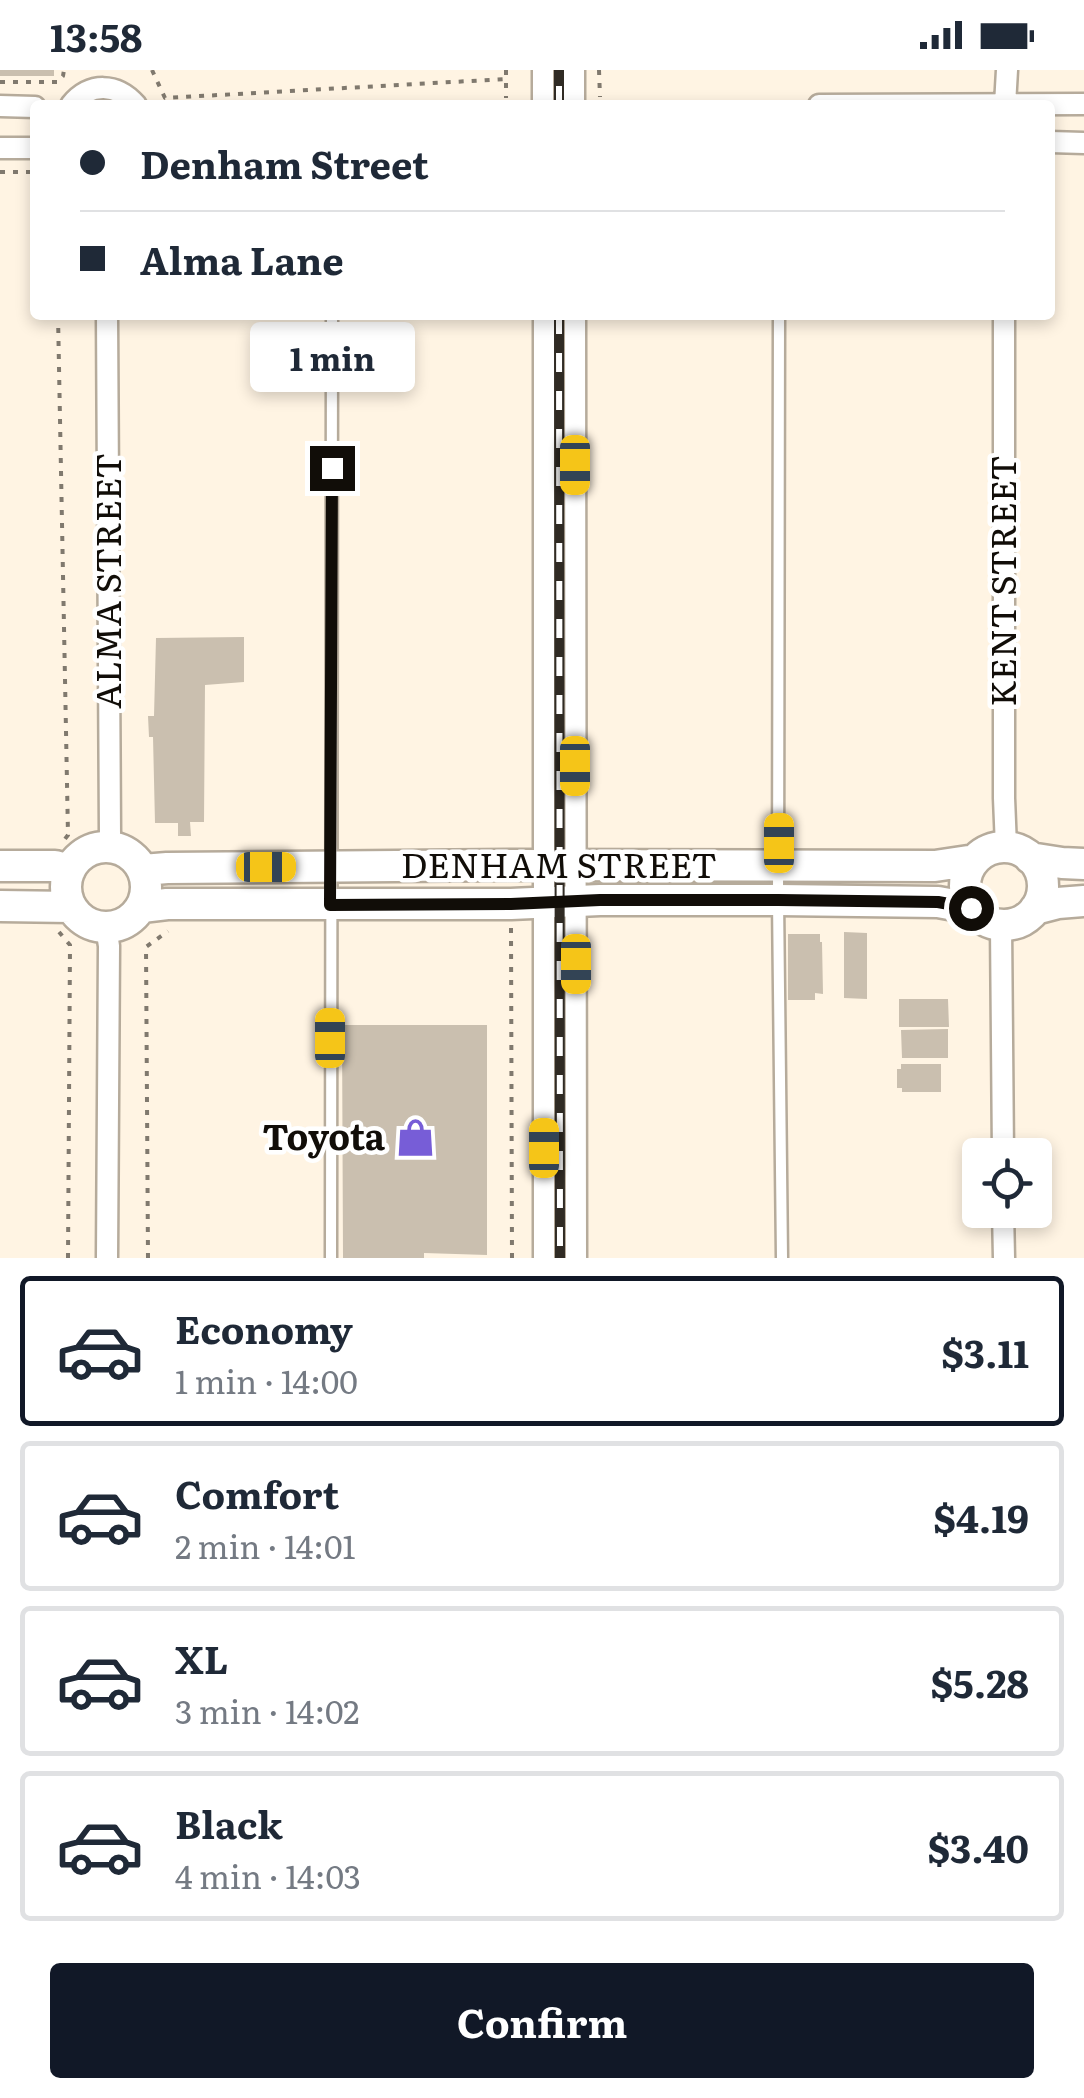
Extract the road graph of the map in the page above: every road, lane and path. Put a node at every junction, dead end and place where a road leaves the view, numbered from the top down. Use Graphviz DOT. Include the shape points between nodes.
graph roads {
  1 [pos="64,70"];
  2 [pos="152,70"];
  3 [pos="506,70"];
  4 [pos="543,70"];
  5 [pos="574,70"];
  6 [pos="599,70"];
  7 [pos="1007,70"];
  8 [pos="103,79"];
  9 [pos="506,79"];
  10 [pos="0,82"];
  11 [pos="506,98"];
  12 [pos="600,98"];
  13 [pos="130,99"];
  14 [pos="72,100"];
  15 [pos="543,100"];
  16 [pos="574,100"];
  17 [pos="1006,100"];
  18 [pos="1055,104"];
  19 [pos="1084,104"];
  20 [pos="0,106"];
  21 [pos="30,106"];
  22 [pos="1055,142"];
  23 [pos="1084,142"];
  24 [pos="0,148"];
  25 [pos="30,148"];
  26 [pos="0,172"];
  27 [pos="30,172"];
  28 [pos="58,320"];
  29 [pos="108,320"];
  30 [pos="332,320"];
  31 [pos="544,320"];
  32 [pos="575,320"];
  33 [pos="779,320"];
  34 [pos="1004,320"];
  35 [pos="68,835"];
  36 [pos="106,847"];
  37 [pos="1018,853"];
  38 [pos="975,860"];
  39 [pos="1084,864"];
  40 [pos="544,865"];
  41 [pos="0,866"];
  42 [pos="575,866"];
  43 [pos="779,866"];
  44 [pos="332,867"];
  45 [pos="70,870"];
  46 [pos="142,870"];
  47 [pos="778,900"];
  48 [pos="575,901"];
  49 [pos="1084,901"];
  50 [pos="544,903"];
  51 [pos="330,905"];
  52 [pos="0,906"];
  53 [pos="142,906"];
  54 [pos="971,908"];
  55 [pos="1036,909"];
  56 [pos="64,918"];
  57 [pos="1001,926"];
  58 [pos="512,927"];
  59 [pos="106,928"];
  60 [pos="184,931"];
  61 [pos="1003,1138"];
  62 [pos="1003,1228"];
  63 [pos="68,1258"];
  64 [pos="107,1258"];
  65 [pos="148,1258"];
  66 [pos="331,1258"];
  67 [pos="512,1258"];
  68 [pos="544,1258"];
  69 [pos="576,1258"];
  70 [pos="782,1258"];
  71 [pos="1004,1258"];
  1 -- 10 [label="path" via="58,82"];
  2 -- 9 [label="path" via="165,98"];
  3 -- 9 [label="path"];
  4 -- 15 [label="street"];
  5 -- 16 [label="street"];
  6 -- 12 [label="path"];
  7 -- 17 [label="street"];
  8 -- 13 [label="street"];
  8 -- 14 [label="street"];
  9 -- 11 [label="path"];
  18 -- 19 [label="street"];
  20 -- 21 [label="street"];
  22 -- 23 [label="street"];
  24 -- 25 [label="street"];
  26 -- 27 [label="path"];
  28 -- 35 [label="path"];
  29 -- 36 [label="street, ALMA STREET"];
  30 -- 44 [label="lane"];
  31 -- 40 [label="street"];
  32 -- 42 [label="street"];
  33 -- 43 [label="lane"];
  34 -- 37 [label="street, KENT STREET" via="1004,798"];
  36 -- 45 [label="street" via="85,853"];
  36 -- 46 [label="street" via="128,854"];
  37 -- 38 [label="street" via="989,850"];
  37 -- 39 [label="street"];
  37 -- 55 [label="street" via="1038,867 1043,888"];
  38 -- 43 [label="street, DENHAM STREET"];
  38 -- 54 [label="street" via="964,883"];
  40 -- 42 [label="street, DENHAM STREET"];
  40 -- 44 [label="street, DENHAM STREET"];
  40 -- 50 [label="street"];
  41 -- 45 [label="street"];
  42 -- 43 [label="street, DENHAM STREET"];
  42 -- 48 [label="street"];
  43 -- 47 [label="lane"];
  44 -- 46 [label="street, DENHAM STREET"];
  44 -- 51 [label="lane"];
  45 -- 56 [label="street"];
  46 -- 53 [label="street"];
  47 -- 48 [label="street, DENHAM STREET"];
  47 -- 54 [label="street, DENHAM STREET"];
  47 -- 70 [label="lane"];
  48 -- 50 [label="street, DENHAM STREET"];
  48 -- 69 [label="street"];
  49 -- 55 [label="street"];
  50 -- 51 [label="street, DENHAM STREET"];
  50 -- 68 [label="street"];
  51 -- 53 [label="street, DENHAM STREET"];
  51 -- 66 [label="lane"];
  52 -- 56 [label="street"];
  53 -- 59 [label="street" via="127,922"];
  54 -- 57 [label="street"];
  55 -- 57 [label="street"];
  56 -- 59 [label="street"];
  56 -- 63 [label="path" via="70,945"];
  57 -- 61 [label="street"];
  58 -- 67 [label="path"];
  59 -- 64 [label="street"];
  60 -- 65 [label="path" via="166,931 146,947"];
  62 -- 71 [label="street"];
}
